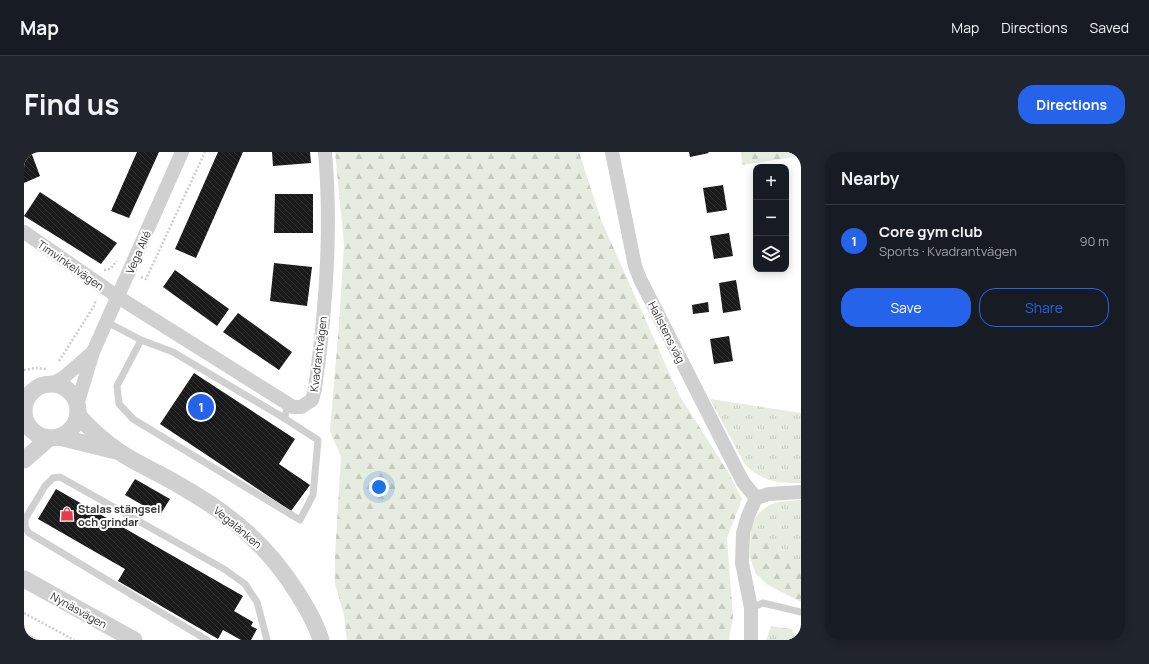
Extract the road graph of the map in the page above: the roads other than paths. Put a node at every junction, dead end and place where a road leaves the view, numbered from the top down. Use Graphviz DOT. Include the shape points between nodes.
graph roads {
  1 [pos="182,152"];
  2 [pos="325,152"];
  3 [pos="612,152"];
  4 [pos="24,232"];
  5 [pos="118,297"];
  6 [pos="107,322"];
  7 [pos="141,340"];
  8 [pos="93,352"];
  9 [pos="24,382"];
  10 [pos="46,386"];
  11 [pos="289,404"];
  12 [pos="77,410"];
  13 [pos="24,415"];
  14 [pos="284,418"];
  15 [pos="54,438"];
  16 [pos="118,451"];
  17 [pos="24,460"];
  18 [pos="801,492"];
  19 [pos="756,498"];
  20 [pos="24,579"];
  21 [pos="751,608"];
  22 [pos="801,612"];
  23 [pos="24,636"];
  24 [pos="32,640"];
  25 [pos="134,640"];
  26 [pos="207,640"];
  27 [pos="267,640"];
  28 [pos="321,640"];
  29 [pos="750,640"];
  1 -- 5 [label="street, Vega Allé"];
  2 -- 11 [label="street, Kvadrantvägen" via="329,225 316,382 312,400 301,407"];
  3 -- 19 [label="street, Hallstens väg" via="635,266 640,279 743,482"];
  4 -- 5 [label="street, Timvinkelvägen"];
  5 -- 6 [label="street, Vega Allé"];
  5 -- 11 [label="street"];
  6 -- 7 [label="lane"];
  6 -- 8 [label="street, Vega Allé"];
  7 -- 14 [label="lane" via="173,352"];
  7 -- 14 [label="lane" via="117,386 119,404 133,419 300,520 313,495 318,440"];
  8 -- 10 [label="street, Vega Allé" via="63,378"];
  8 -- 12 [label="street, Vega Allé"];
  9 -- 10 [label="street"];
  10 -- 12 [label="street" via="60,386 67,390 74,397"];
  10 -- 13 [label="street" via="33,391 27,399"];
  11 -- 14 [label="lane"];
  12 -- 15 [label="street" via="73,426 67,433"];
  12 -- 16 [label="street, Vegalänken" via="86,423"];
  13 -- 15 [label="street" via="36,434"];
  15 -- 16 [label="street, Vegalänken"];
  15 -- 17 [label="street"];
  16 -- 28 [label="street, Vegalänken" via="208,502 253,537 288,579 305,605"];
  18 -- 19 [label="street" via="769,494"];
  19 -- 21 [label="street" via="743,533 742,563"];
  20 -- 25 [label="street, Nynäsvägen"];
  21 -- 22 [label="lane" via="763,603"];
  21 -- 29 [label="street"];
  23 -- 24 [label="lane"];
  26 -- 27 [label="lane" via="30,533 25,527 26,519 45,486 53,478 60,477 224,569 245,584 257,602"];
}
